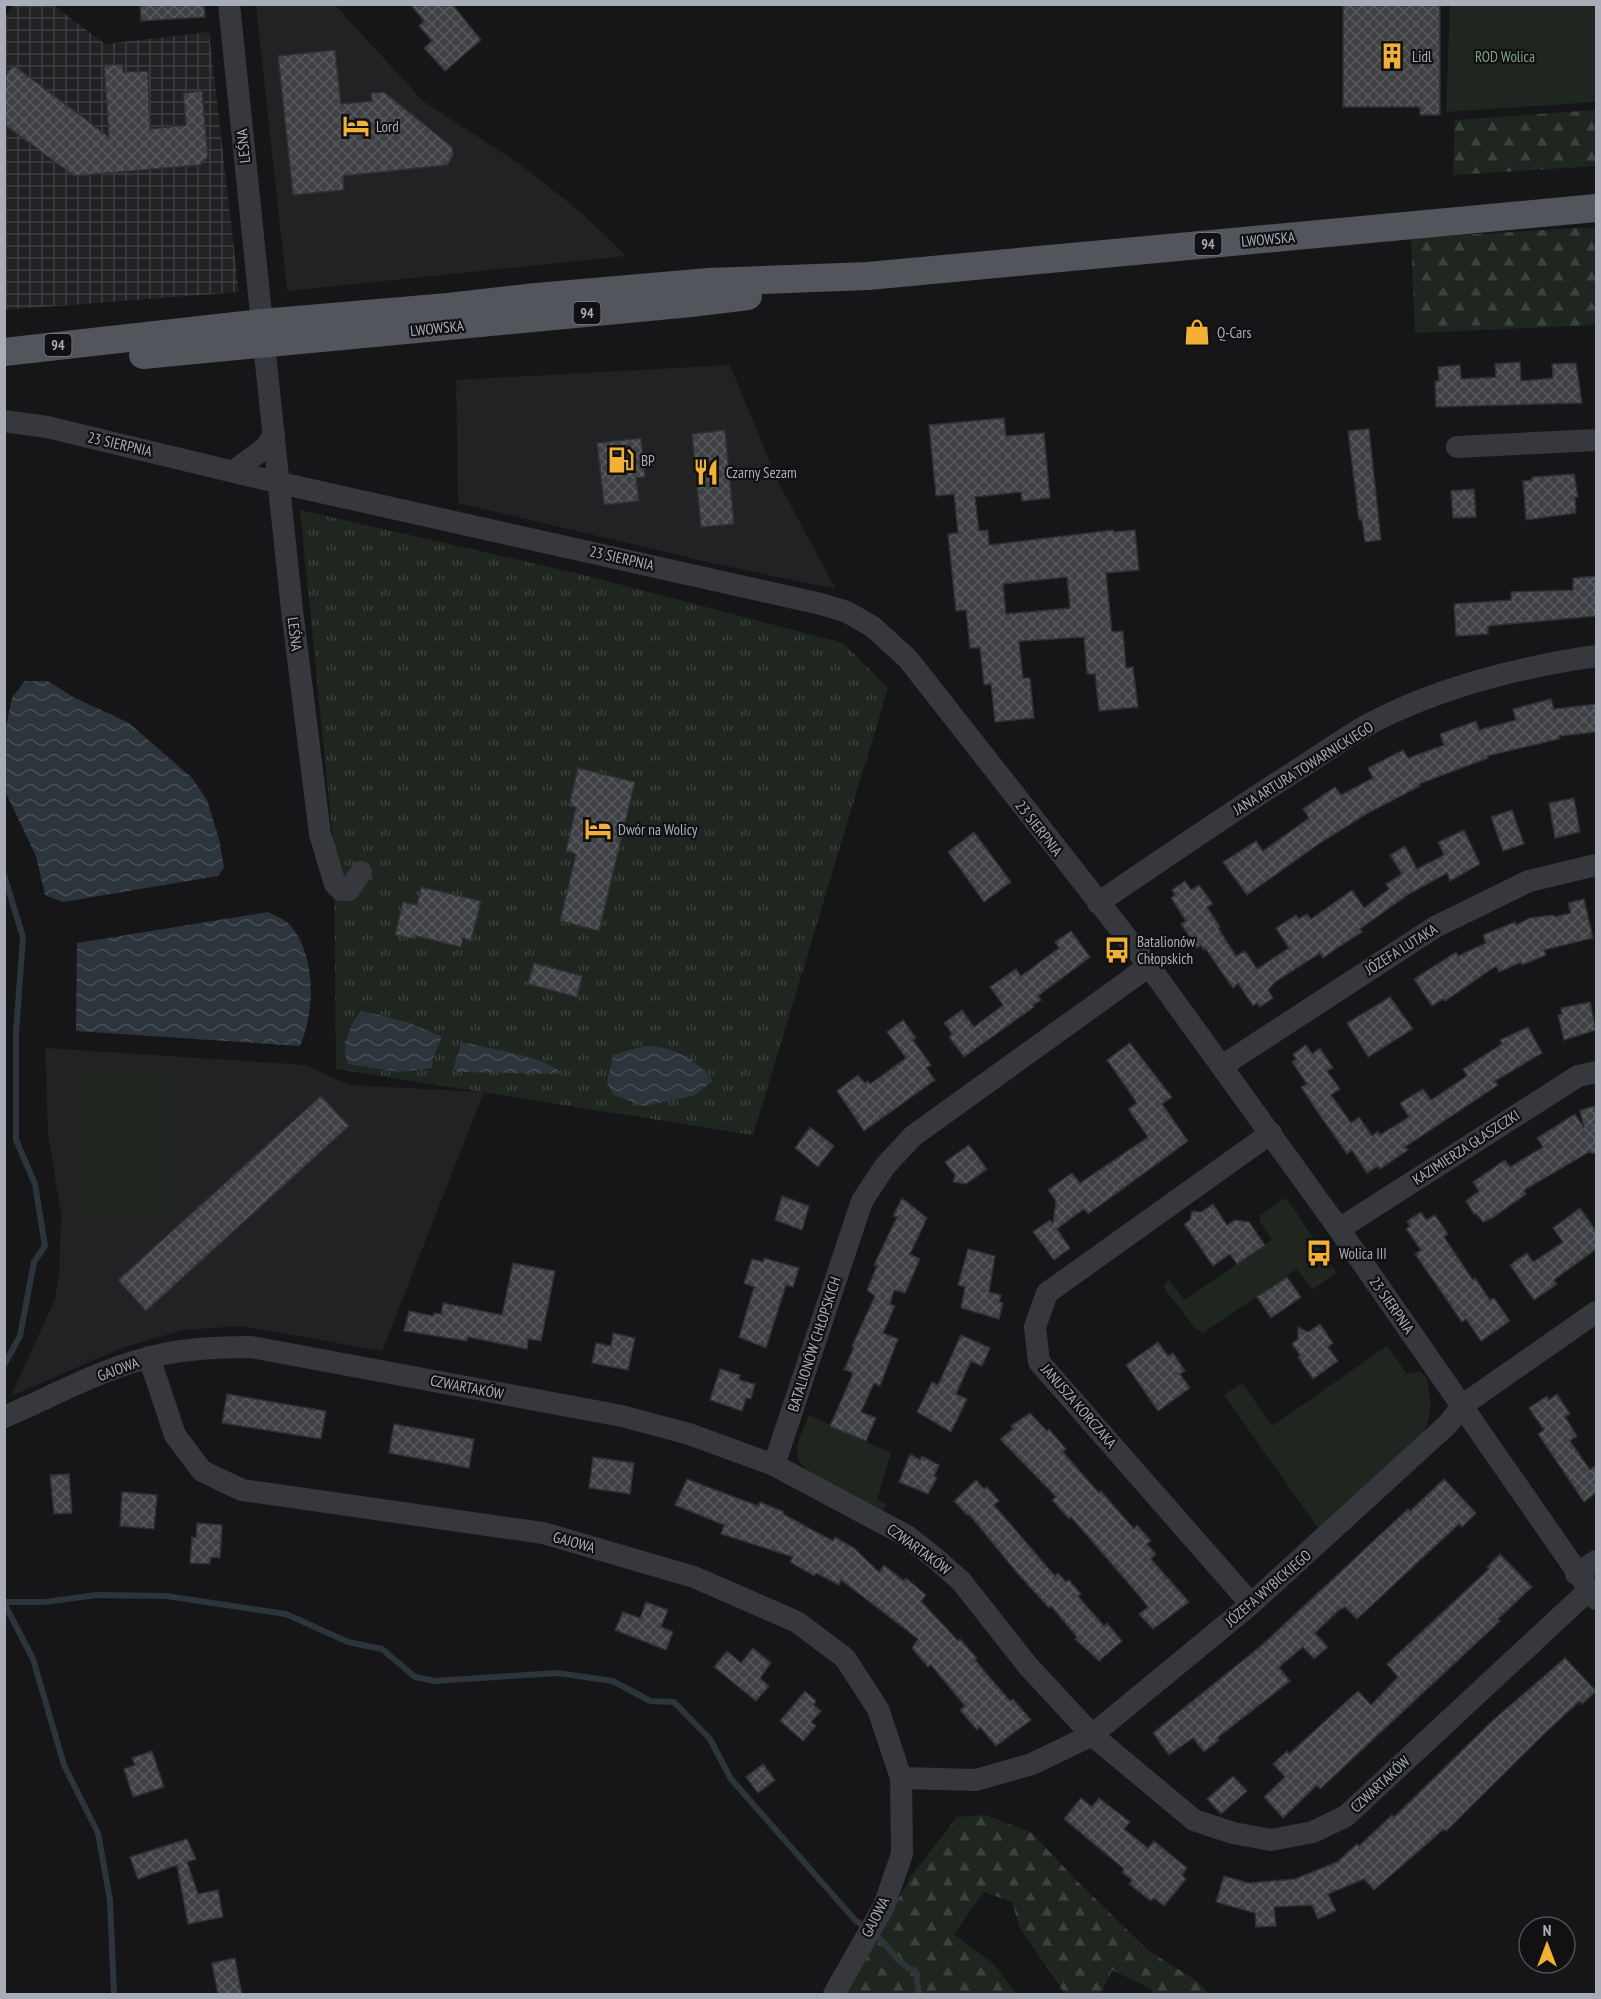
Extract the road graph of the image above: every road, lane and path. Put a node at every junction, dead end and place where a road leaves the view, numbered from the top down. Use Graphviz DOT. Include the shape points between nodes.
graph roads {
  1 [pos="229,4"];
  2 [pos="1596,208"];
  3 [pos="263,334"];
  4 [pos="6,353"];
  5 [pos="4,421"];
  6 [pos="274,434"];
  7 [pos="1596,440"];
  8 [pos="1457,447"];
  9 [pos="234,471"];
  10 [pos="280,483"];
  11 [pos="1596,656"];
  12 [pos="1596,865"];
  13 [pos="361,872"];
  14 [pos="1098,903"];
  15 [pos="1149,966"];
  16 [pos="1222,1066"];
  17 [pos="1596,1072"];
  18 [pos="1271,1133"];
  19 [pos="1339,1229"];
  20 [pos="1596,1312"];
  21 [pos="149,1357"];
  22 [pos="1463,1405"];
  23 [pos="4,1417"];
  24 [pos="774,1465"];
  25 [pos="1596,1561"];
  26 [pos="1587,1587"];
  27 [pos="1251,1604"];
  28 [pos="1092,1735"];
  29 [pos="901,1778"];
  30 [pos="834,1995"];
  1 -- 3 [label="street, LEŚNA"];
  2 -- 3 [label="main road, LWOWSKA / 94" via="868,276 709,282"];
  3 -- 4 [label="main road, LWOWSKA / 94" via="90,359"];
  3 -- 6 [label="street, LEŚNA"];
  5 -- 9 [label="street, 23 SIERPNIA"];
  6 -- 9 [label="street" via="266,447"];
  6 -- 10 [label="street, LEŚNA"];
  7 -- 8 [label="street"];
  9 -- 10 [label="street, 23 SIERPNIA"];
  10 -- 13 [label="street, LEŚNA" via="320,834 335,884 341,890 349,890"];
  10 -- 14 [label="street, 23 SIERPNIA" via="718,579 847,612 873,627 908,659"];
  11 -- 14 [label="street, JANA ARTURA TOWARNICKIEGO" via="1491,678 1371,723"];
  12 -- 16 [label="street, JÓZEFA LUTAKA" via="1529,880 1435,927"];
  14 -- 15 [label="street, 23 SIERPNIA"];
  15 -- 16 [label="street, 23 SIERPNIA"];
  15 -- 24 [label="street, BATALIONÓW CHŁOPSKICH" via="913,1136 885,1166 862,1201"];
  16 -- 18 [label="street, 23 SIERPNIA"];
  17 -- 19 [label="street, KAZIMIERZA GŁASZCZKI" via="1578,1076"];
  18 -- 19 [label="street, 23 SIERPNIA"];
  18 -- 27 [label="street, JANUSZA KORCZAKA" via="1047,1293 1035,1328 1040,1362"];
  19 -- 22 [label="street, 23 SIERPNIA"];
  20 -- 22 [label="street, JÓZEFA WYBICKIEGO"];
  21 -- 23 [label="street, GAJOWA"];
  21 -- 24 [label="street, CZWARTAKÓW" via="189,1349 251,1347 622,1416 689,1434"];
  21 -- 29 [label="street, GAJOWA" via="175,1436 202,1471 242,1490 543,1533 694,1577 797,1622 845,1658 878,1709"];
  22 -- 26 [label="street, 23 SIERPNIA"];
  22 -- 27 [label="street, JÓZEFA WYBICKIEGO" via="1447,1425"];
  24 -- 28 [label="street, CZWARTAKÓW" via="907,1536 935,1558 961,1581 1028,1666"];
  25 -- 26 [label="street"];
  26 -- 28 [label="street, CZWARTAKÓW" via="1346,1816 1313,1832 1271,1840 1194,1820"];
  27 -- 28 [label="street, JÓZEFA WYBICKIEGO"];
  28 -- 29 [label="street, JÓZEFA WYBICKIEGO" via="1032,1764 976,1780"];
  29 -- 30 [label="street, GAJOWA" via="902,1854 884,1906"];
}
